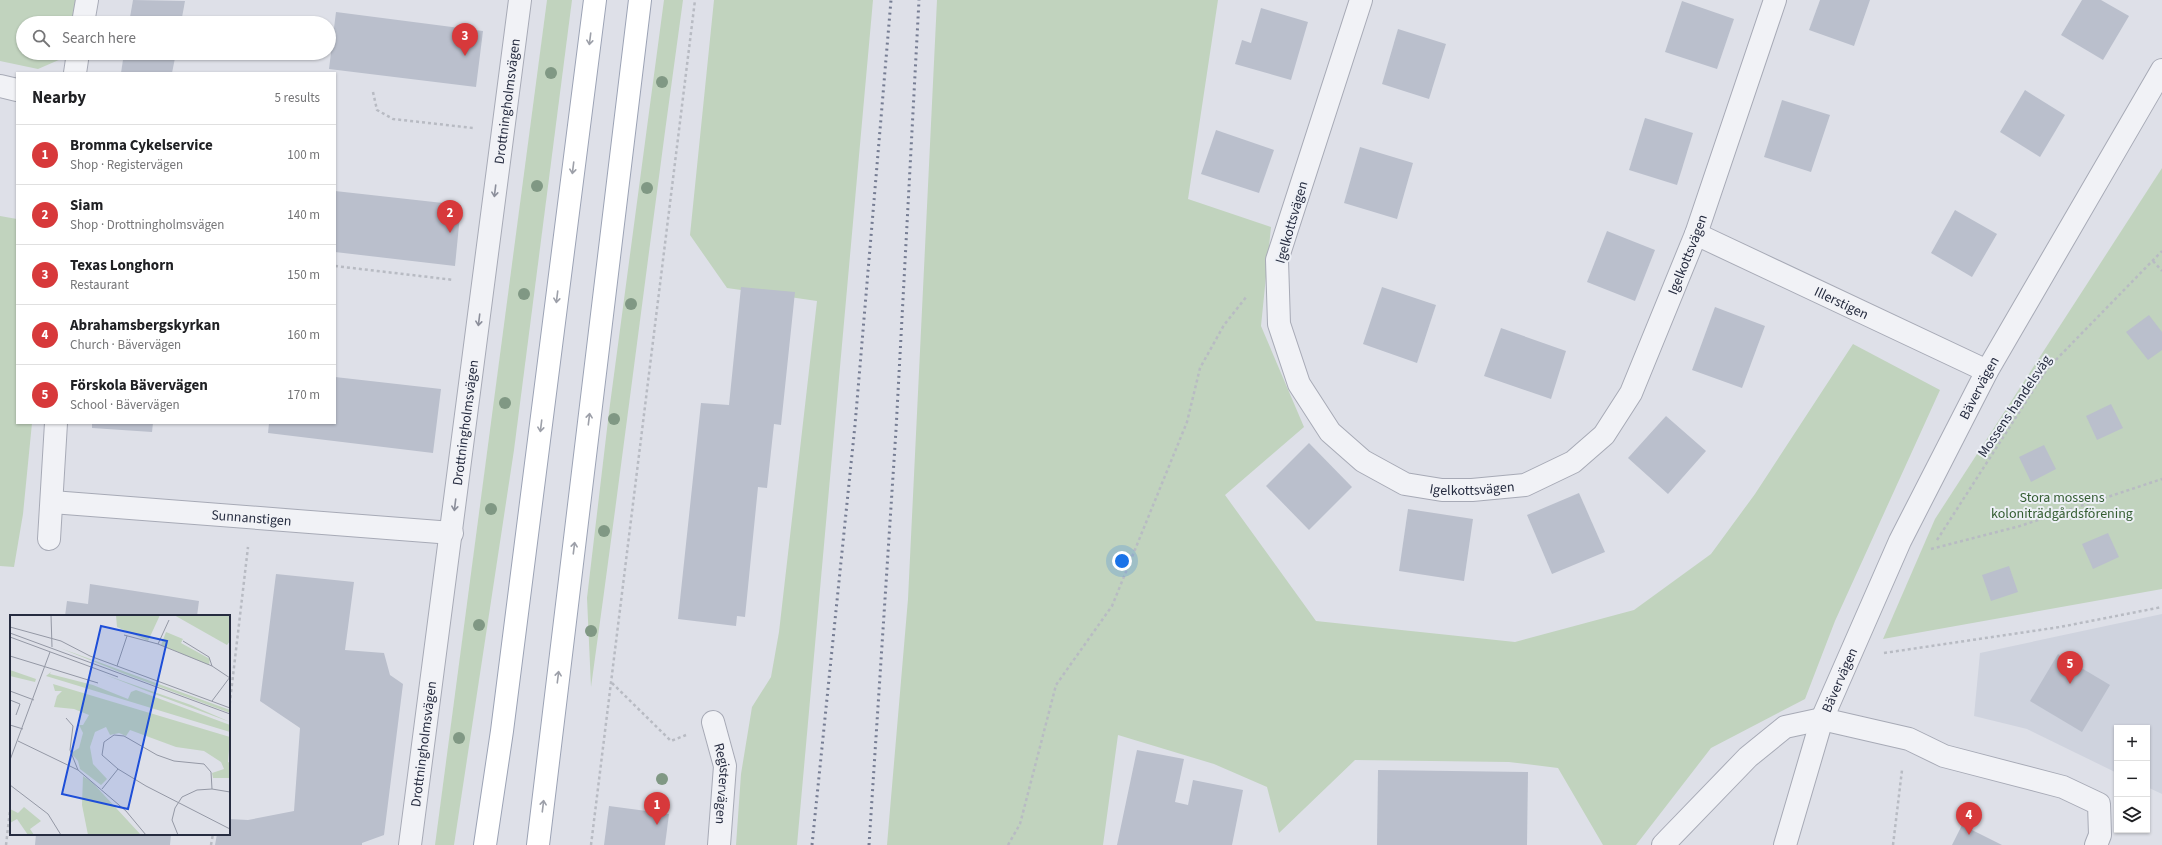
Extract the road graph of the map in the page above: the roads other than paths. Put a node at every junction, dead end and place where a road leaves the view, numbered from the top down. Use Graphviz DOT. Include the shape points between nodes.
graph roads {
  1 [pos="86,0"];
  2 [pos="520,0"];
  3 [pos="595,0"];
  4 [pos="640,0"];
  5 [pos="1362,0"];
  6 [pos="1775,0"];
  7 [pos="84,16"];
  8 [pos="77,60"];
  9 [pos="2162,70"];
  10 [pos="75,72"];
  11 [pos="0,86"];
  12 [pos="16,90"];
  13 [pos="1696,234"];
  14 [pos="1987,371"];
  15 [pos="56,424"];
  16 [pos="52,502"];
  17 [pos="452,533"];
  18 [pos="49,539"];
  19 [pos="1822,719"];
  20 [pos="714,722"];
  21 [pos="410,845"];
  22 [pos="485,845"];
  23 [pos="538,845"];
  24 [pos="719,845"];
  25 [pos="1663,845"];
  26 [pos="1785,845"];
  27 [pos="2096,845"];
  1 -- 7 [label="street"];
  2 -- 17 [label="street, Drottningholmsvägen, one-way"];
  3 -- 22 [label="main road, one-way" via="502,730"];
  23 -- 4 [label="main road, one-way"];
  5 -- 13 [label="street, Igelkottsvägen" via="1276,260 1279,324 1299,384 1330,432 1363,461 1405,484 1442,490 1525,486 1573,462 1604,435 1631,394"];
  6 -- 13 [label="street, Igelkottsvägen"];
  8 -- 10 [label="street"];
  9 -- 14 [label="street, Bävervägen"];
  11 -- 12 [label="street"];
  13 -- 14 [label="street, Illerstigen"];
  14 -- 19 [label="street, Bävervägen" via="1900,541"];
  15 -- 16 [label="street"];
  16 -- 17 [label="street, Sunnanstigen"];
  16 -- 18 [label="street"];
  17 -- 21 [label="street, Drottningholmsvägen"];
  19 -- 25 [label="street, Bävervägen" via="1785,727 1748,757"];
  19 -- 26 [label="street, Bävervägen"];
  19 -- 27 [label="street, Bävervägen" via="1909,739 1944,756 2063,787 2099,804 2100,835"];
  20 -- 24 [label="street, Registervägen" via="725,766"];
}
